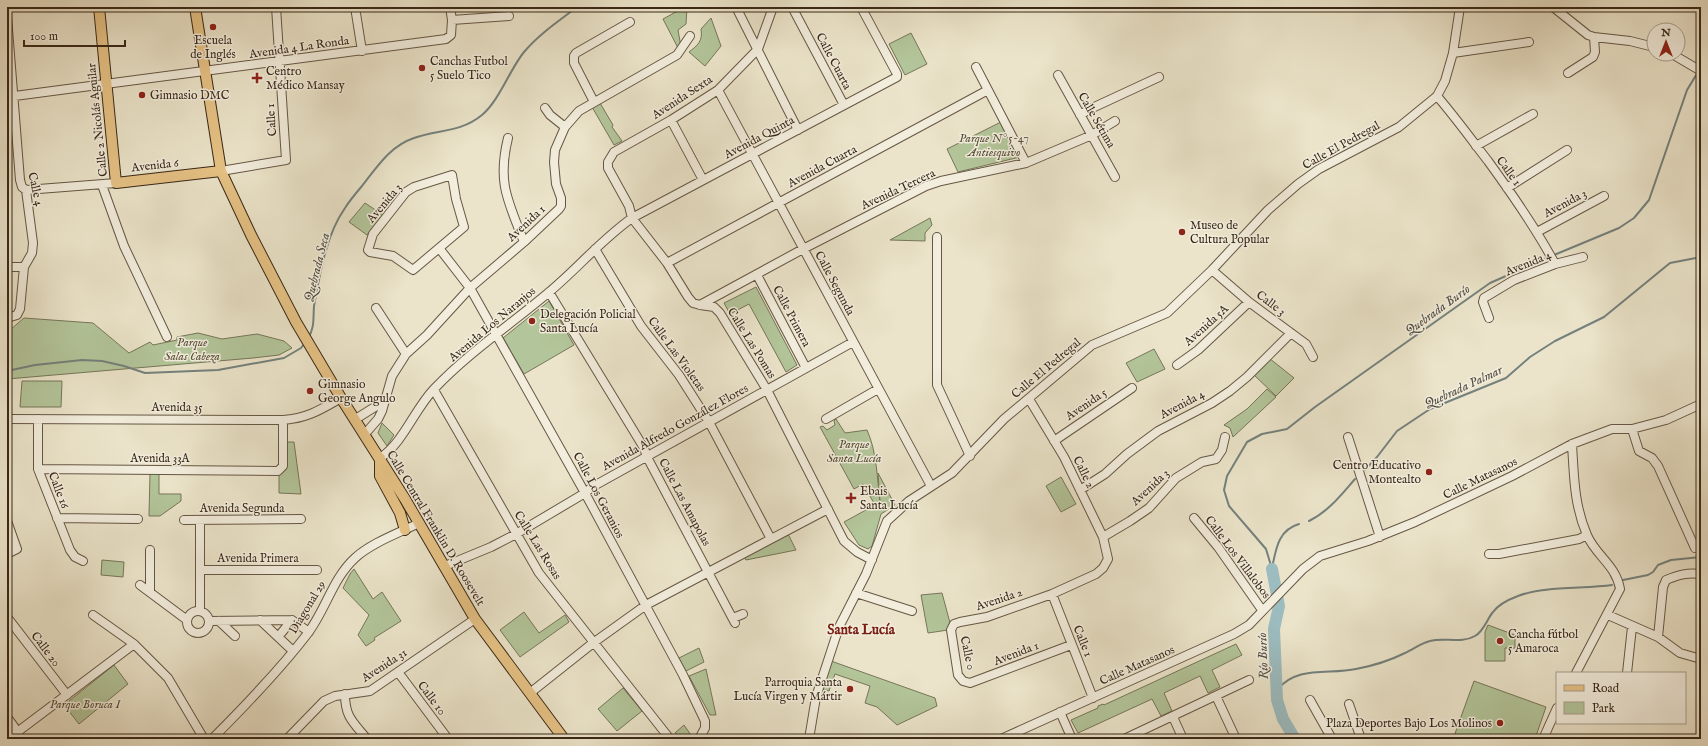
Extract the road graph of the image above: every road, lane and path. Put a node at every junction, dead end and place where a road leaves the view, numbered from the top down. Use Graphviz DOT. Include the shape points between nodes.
graph roads {
  1 [pos="99,7"];
  2 [pos="195,7"];
  3 [pos="276,7"];
  4 [pos="356,7"];
  5 [pos="450,7"];
  6 [pos="736,7"];
  7 [pos="773,7"];
  8 [pos="792,7"];
  9 [pos="861,7"];
  10 [pos="1460,7"];
  11 [pos="1553,7"];
  12 [pos="509,16"];
  13 [pos="7,17"];
  14 [pos="452,20"];
  15 [pos="630,22"];
  16 [pos="690,36"];
  17 [pos="1594,37"];
  18 [pos="1529,42"];
  19 [pos="1646,45"];
  20 [pos="758,49"];
  21 [pos="362,51"];
  22 [pos="1453,52"];
  23 [pos="279,62"];
  24 [pos="1685,62"];
  25 [pos="976,67"];
  26 [pos="1701,71"];
  27 [pos="205,72"];
  28 [pos="1568,73"];
  29 [pos="1058,75"];
  30 [pos="1159,77"];
  31 [pos="106,85"];
  32 [pos="718,90"];
  33 [pos="988,90"];
  34 [pos="1437,96"];
  35 [pos="10,97"];
  36 [pos="594,102"];
  37 [pos="844,105"];
  38 [pos="545,108"];
  39 [pos="1533,114"];
  40 [pos="1080,115"];
  41 [pos="671,120"];
  42 [pos="1115,121"];
  43 [pos="564,127"];
  44 [pos="798,130"];
  45 [pos="1092,135"];
  46 [pos="508,138"];
  47 [pos="1476,146"];
  48 [pos="1566,150"];
  49 [pos="614,152"];
  50 [pos="752,155"];
  51 [pos="286,160"];
  52 [pos="1026,163"];
  53 [pos="221,171"];
  54 [pos="1115,177"];
  55 [pos="703,180"];
  56 [pos="116,183"];
  57 [pos="102,185"];
  58 [pos="1507,188"];
  59 [pos="26,190"];
  60 [pos="1604,196"];
  61 [pos="778,203"];
  62 [pos="632,218"];
  63 [pos="1537,232"];
  64 [pos="937,237"];
  65 [pos="524,242"];
  66 [pos="439,248"];
  67 [pos="595,249"];
  68 [pos="803,250"];
  69 [pos="1583,257"];
  70 [pos="1554,262"];
  71 [pos="667,263"];
  72 [pos="7,267"];
  73 [pos="24,267"];
  74 [pos="1212,270"];
  75 [pos="757,275"];
  76 [pos="470,288"];
  77 [pos="549,292"];
  78 [pos="1249,302"];
  79 [pos="700,305"];
  80 [pos="376,308"];
  81 [pos="7,318"];
  82 [pos="1489,318"];
  83 [pos="1291,333"];
  84 [pos="496,335"];
  85 [pos="167,337"];
  86 [pos="853,342"];
  87 [pos="406,354"];
  88 [pos="1313,357"];
  89 [pos="1177,365"];
  90 [pos="806,368"];
  91 [pos="1132,388"];
  92 [pos="878,389"];
  93 [pos="434,390"];
  94 [pos="767,390"];
  95 [pos="341,398"];
  96 [pos="1029,399"];
  97 [pos="386,400"];
  98 [pos="1701,404"];
  99 [pos="7,419"];
  100 [pos="38,419"];
  101 [pos="826,419"];
  102 [pos="283,420"];
  103 [pos="354,420"];
  104 [pos="709,422"];
  105 [pos="1632,429"];
  106 [pos="364,435"];
  107 [pos="1225,437"];
  108 [pos="1348,437"];
  109 [pos="1054,441"];
  110 [pos="1572,444"];
  111 [pos="970,456"];
  112 [pos="646,457"];
  113 [pos="380,458"];
  114 [pos="38,469"];
  115 [pos="931,486"];
  116 [pos="1080,490"];
  117 [pos="585,493"];
  118 [pos="828,509"];
  119 [pos="57,518"];
  120 [pos="1194,518"];
  121 [pos="138,519"];
  122 [pos="184,520"];
  123 [pos="200,520"];
  124 [pos="301,520"];
  125 [pos="7,521"];
  126 [pos="419,523"];
  127 [pos="405,530"];
  128 [pos="516,534"];
  129 [pos="1587,535"];
  130 [pos="1103,536"];
  131 [pos="1380,537"];
  132 [pos="771,539"];
  133 [pos="1695,548"];
  134 [pos="150,550"];
  135 [pos="7,554"];
  136 [pos="1489,554"];
  137 [pos="1108,559"];
  138 [pos="872,560"];
  139 [pos="83,561"];
  140 [pos="445,566"];
  141 [pos="200,570"];
  142 [pos="317,570"];
  143 [pos="708,572"];
  144 [pos="1701,574"];
  145 [pos="140,585"];
  146 [pos="150,592"];
  147 [pos="856,593"];
  148 [pos="1052,594"];
  149 [pos="646,605"];
  150 [pos="1262,610"];
  151 [pos="200,611"];
  152 [pos="912,611"];
  153 [pos="743,614"];
  154 [pos="93,615"];
  155 [pos="1608,615"];
  156 [pos="8,619"];
  157 [pos="475,619"];
  158 [pos="187,620"];
  159 [pos="260,620"];
  160 [pos="292,620"];
  161 [pos="209,621"];
  162 [pos="219,621"];
  163 [pos="954,624"];
  164 [pos="1632,627"];
  165 [pos="309,632"];
  166 [pos="235,636"];
  167 [pos="278,637"];
  168 [pos="1658,637"];
  169 [pos="593,643"];
  170 [pos="134,644"];
  171 [pos="1072,645"];
  172 [pos="293,651"];
  173 [pos="1701,659"];
  174 [pos="398,672"];
  175 [pos="1577,672"];
  176 [pos="1627,672"];
  177 [pos="1249,680"];
  178 [pos="970,684"];
  179 [pos="530,693"];
  180 [pos="345,694"];
  181 [pos="67,695"];
  182 [pos="1216,696"];
  183 [pos="1093,698"];
  184 [pos="1310,700"];
  185 [pos="1349,704"];
  186 [pos="1556,710"];
  187 [pos="1060,712"];
  188 [pos="7,717"];
  189 [pos="1173,717"];
  190 [pos="670,738"];
  191 [pos="1127,738"];
  192 [pos="204,739"];
  193 [pos="212,739"];
  194 [pos="287,739"];
  195 [pos="367,739"];
  196 [pos="448,739"];
  197 [pos="564,739"];
  198 [pos="700,739"];
  199 [pos="809,739"];
  200 [pos="1001,739"];
  201 [pos="1072,739"];
  202 [pos="1183,739"];
  203 [pos="1236,739"];
  204 [pos="1332,739"];
  205 [pos="1361,739"];
  206 [pos="1543,739"];
  1 -- 31 [label="main road, Calle 2 Nicolás Aguilar"];
  2 -- 27 [label="main road, Calle Central Franklin D. Roosevelt"];
  3 -- 23 [label="street, Calle 1"];
  4 -- 21 [label="street"];
  5 -- 14 [label="street"];
  6 -- 20 [label="street"];
  7 -- 20 [label="street, Avenida Sexta"];
  8 -- 37 [label="street, Calle Cuarta"];
  9 -- 37 [label="street, Avenida Quinta" via="897,77"];
  10 -- 22 [label="street, Calle El Pedregal"];
  11 -- 17 [label="street"];
  12 -- 14 [label="street"];
  13 -- 35 [label="street, Calle 4"];
  14 -- 21 [label="street, Avenida 4 La Ronda" via="451,35 446,39"];
  15 -- 36 [label="street" via="576,53 574,60"];
  16 -- 36 [label="street, Avenida 1" via="677,55"];
  17 -- 19 [label="street"];
  17 -- 28 [label="street" via="1593,57"];
  18 -- 22 [label="street"];
  20 -- 32 [label="street, Avenida Sexta"];
  20 -- 44 [label="street"];
  21 -- 23 [label="street, Avenida 4 La Ronda"];
  22 -- 34 [label="street, Calle El Pedregal" via="1445,81"];
  23 -- 27 [label="street, Avenida 4 La Ronda"];
  23 -- 51 [label="street, Calle 1"];
  24 -- 26 [label="street"];
  25 -- 33 [label="street"];
  27 -- 31 [label="street, Avenida 4 La Ronda"];
  27 -- 53 [label="main road, Calle Central Franklin D. Roosevelt"];
  29 -- 40 [label="street, Calle Sétima"];
  30 -- 40 [label="street"];
  31 -- 35 [label="street, Avenida 4 La Ronda"];
  31 -- 56 [label="main road, Calle 2 Nicolás Aguilar"];
  32 -- 41 [label="street, Avenida Sexta"];
  32 -- 50 [label="street, Calle Segunda"];
  33 -- 52 [label="street"];
  33 -- 61 [label="street, Avenida Cuarta"];
  34 -- 47 [label="street, Calle 1" via="1460,122"];
  34 -- 74 [label="street, Calle El Pedregal" via="1399,127 1319,169 1298,184 1268,210"];
  35 -- 59 [label="street, Calle 4" via="20,180"];
  36 -- 43 [label="street, Avenida 1" via="579,111"];
  37 -- 44 [label="street, Avenida Quinta"];
  38 -- 43 [label="street"];
  39 -- 47 [label="street"];
  40 -- 45 [label="street, Calle Sétima"];
  41 -- 49 [label="street, Avenida Sexta"];
  41 -- 55 [label="street"];
  42 -- 45 [label="street, Avenida Tercera"];
  43 -- 65 [label="street, Avenida 1" via="555,150 554,162 561,206"];
  44 -- 50 [label="street, Avenida Quinta"];
  45 -- 52 [label="street, Avenida Tercera"];
  45 -- 54 [label="street, Calle Sétima"];
  46 -- 65 [label="street" via="503,157 504,187"];
  47 -- 58 [label="street, Calle 1"];
  48 -- 58 [label="street"];
  49 -- 62 [label="street, Calle Las Pomas" via="610,156 608,168 629,206"];
  50 -- 55 [label="street, Avenida Quinta"];
  50 -- 61 [label="street, Calle Segunda"];
  51 -- 53 [label="street, Avenida 6"];
  52 -- 68 [label="street, Avenida Tercera" via="926,186"];
  53 -- 56 [label="main road, Avenida 6"];
  53 -- 95 [label="main road, Calle Central Franklin D. Roosevelt" via="296,322"];
  55 -- 62 [label="street, Avenida Quinta"];
  56 -- 57 [label="street, Avenida 6"];
  57 -- 59 [label="street, Avenida 6"];
  57 -- 85 [label="street" via="124,246"];
  58 -- 63 [label="street, Calle 1"];
  59 -- 73 [label="street, Calle 4" via="33,243 32,253"];
  60 -- 63 [label="street, Avenida 3"];
  61 -- 68 [label="street, Calle Segunda"];
  61 -- 71 [label="street, Avenida Cuarta"];
  62 -- 67 [label="street, Avenida Los Naranjos"];
  62 -- 71 [label="street, Calle Las Pomas"];
  63 -- 70 [label="street, Calle 1"];
  64 -- 111 [label="street" via="937,386"];
  65 -- 76 [label="street, Avenida 1"];
  66 -- 66 [label="street, Avenida 3" via="413,270 393,256 368,250 373,234 406,192 452,175 464,227"];
  66 -- 76 [label="street"];
  67 -- 77 [label="street, Avenida Los Naranjos"];
  67 -- 104 [label="street, Calle Las Violetas" via="640,326 679,375"];
  68 -- 75 [label="street, Avenida Tercera"];
  68 -- 86 [label="street, Calle Segunda"];
  69 -- 70 [label="street, Avenida 4"];
  70 -- 82 [label="street, Avenida 4" via="1514,280 1484,298"];
  71 -- 79 [label="street, Calle Las Pomas" via="688,297"];
  72 -- 73 [label="street"];
  73 -- 81 [label="street, Calle 4" via="20,309 17,315"];
  74 -- 78 [label="street, Calle 3"];
  74 -- 96 [label="street, Calle El Pedregal" via="1167,313 1092,345"];
  75 -- 79 [label="street, Avenida Tercera"];
  75 -- 90 [label="street, Calle Primera"];
  76 -- 84 [label="street, Calle Los Geranios"];
  76 -- 87 [label="street, Avenida 1"];
  77 -- 84 [label="street, Avenida Los Naranjos"];
  77 -- 112 [label="street, Calle Las Amapolas" via="644,448"];
  78 -- 83 [label="street, Calle 3"];
  78 -- 89 [label="street, Avenida 5A" via="1198,350"];
  79 -- 94 [label="street, Calle Las Pomas" via="714,307 720,313"];
  80 -- 87 [label="street"];
  83 -- 88 [label="street, Calle 3" via="1306,344"];
  83 -- 116 [label="street, Avenida 4" via="1230,391 1158,431 1105,474"];
  84 -- 93 [label="street, Avenida Los Naranjos"];
  84 -- 117 [label="street, Calle Los Geranios"];
  86 -- 90 [label="street, Avenida Alfredo González Flores"];
  86 -- 92 [label="street, Calle Segunda"];
  87 -- 97 [label="street, Avenida 1" via="392,376"];
  90 -- 94 [label="street, Avenida Alfredo González Flores"];
  91 -- 109 [label="street, Avenida 5"];
  92 -- 101 [label="street"];
  92 -- 115 [label="street, Calle Segunda"];
  93 -- 113 [label="street, Avenida Los Naranjos" via="391,449"];
  93 -- 128 [label="street, Calle Las Rosas"];
  94 -- 104 [label="street, Avenida Alfredo González Flores"];
  94 -- 118 [label="street, Calle Las Pomas"];
  95 -- 102 [label="street, Avenida 35" via="311,415"];
  95 -- 103 [label="main road, Calle Central Franklin D. Roosevelt"];
  96 -- 109 [label="street, Calle 2"];
  96 -- 111 [label="street, Calle El Pedregal" via="1004,419"];
  97 -- 103 [label="street"];
  97 -- 106 [label="street, Avenida 1" via="378,419"];
  98 -- 105 [label="street, Calle Matasanos" via="1666,420"];
  99 -- 100 [label="street, Avenida 35"];
  100 -- 102 [label="street, Avenida 35"];
  100 -- 114 [label="street, Calle 16"];
  102 -- 114 [label="street, Avenida 33A" via="283,466 278,471"];
  103 -- 106 [label="main road, Calle Central Franklin D. Roosevelt"];
  104 -- 112 [label="street, Avenida Alfredo González Flores"];
  104 -- 132 [label="street, Calle Las Violetas"];
  105 -- 110 [label="street, Calle Matasanos" via="1612,429"];
  105 -- 133 [label="street" via="1639,451 1652,458 1658,466"];
  106 -- 113 [label="main road, Calle Central Franklin D. Roosevelt"];
  107 -- 130 [label="street, Avenida 3" via="1222,450 1216,459 1202,462 1176,478 1148,508"];
  108 -- 131 [label="street"];
  109 -- 116 [label="street, Calle 2"];
  110 -- 129 [label="street" via="1575,498"];
  110 -- 131 [label="street, Calle Matasanos" via="1512,476"];
  111 -- 115 [label="street, Calle El Pedregal" via="952,473"];
  112 -- 117 [label="street, Avenida Alfredo González Flores"];
  112 -- 143 [label="street, Calle Las Amapolas"];
  113 -- 126 [label="main road, Calle Central Franklin D. Roosevelt"];
  113 -- 127 [label="main road" via="380,476 400,513"];
  114 -- 119 [label="street, Calle 16"];
  115 -- 138 [label="street, Calle El Pedregal" via="887,521"];
  116 -- 130 [label="street, Calle 2"];
  117 -- 128 [label="street, Avenida Alfredo González Flores"];
  117 -- 149 [label="street, Calle Los Geranios"];
  118 -- 132 [label="street"];
  118 -- 138 [label="street, Calle Las Pomas" via="844,541"];
  119 -- 121 [label="street"];
  119 -- 139 [label="street, Calle 16" via="70,550"];
  120 -- 150 [label="street, Calle Los Villalobos" via="1218,547"];
  122 -- 123 [label="street, Avenida Segunda"];
  123 -- 124 [label="street, Avenida Segunda"];
  123 -- 141 [label="street"];
  125 -- 135 [label="street" via="17,549"];
  126 -- 127 [label="street, Diagonal 29"];
  126 -- 140 [label="main road, Calle Central Franklin D. Roosevelt"];
  127 -- 165 [label="street, Diagonal 29" via="364,551 350,564 341,574"];
  128 -- 140 [label="street, Avenida Alfredo González Flores"];
  128 -- 169 [label="street, Calle Las Rosas" via="539,573"];
  129 -- 136 [label="street" via="1579,539"];
  129 -- 155 [label="street" via="1618,579 1620,590"];
  130 -- 137 [label="street, Calle 2"];
  131 -- 150 [label="street, Calle Matasanos" via="1320,556 1303,569"];
  132 -- 143 [label="street"];
  134 -- 146 [label="street"];
  137 -- 148 [label="street, Avenida 2" via="1096,574"];
  138 -- 147 [label="street, Calle El Pedregal"];
  140 -- 157 [label="main road, Calle Central Franklin D. Roosevelt"];
  141 -- 142 [label="street, Avenida Primera"];
  141 -- 151 [label="street"];
  143 -- 149 [label="street"];
  143 -- 153 [label="street, Calle Las Amapolas" via="734,620"];
  144 -- 168 [label="street" via="1678,575 1666,580"];
  145 -- 146 [label="street"];
  146 -- 158 [label="street"];
  147 -- 152 [label="street"];
  147 -- 199 [label="street, Calle El Pedregal" via="839,627 824,670"];
  148 -- 163 [label="street, Avenida 2" via="988,617"];
  148 -- 171 [label="street, Calle 1"];
  149 -- 169 [label="street"];
  149 -- 198 [label="street, Calle Los Geranios" via="703,715 705,728"];
  150 -- 183 [label="street, Calle Matasanos" via="1249,625 1225,640"];
  151 -- 158 [label="street" via="193,612"];
  151 -- 161 [label="street" via="206,614"];
  154 -- 170 [label="street"];
  155 -- 164 [label="street"];
  155 -- 175 [label="street"];
  156 -- 181 [label="street, Calle 20"];
  157 -- 174 [label="street, Avenida 31"];
  157 -- 179 [label="main road, Calle Central Franklin D. Roosevelt"];
  158 -- 161 [label="street" via="188,627 194,632 204,630"];
  159 -- 160 [label="street"];
  159 -- 162 [label="street"];
  159 -- 167 [label="street"];
  160 -- 165 [label="street"];
  160 -- 167 [label="street"];
  161 -- 162 [label="street"];
  162 -- 166 [label="street"];
  163 -- 178 [label="street, Calle 0" via="951,630 958,675"];
  164 -- 168 [label="street"];
  164 -- 176 [label="street"];
  165 -- 172 [label="street, Diagonal 29"];
  167 -- 172 [label="street"];
  168 -- 173 [label="street" via="1680,653"];
  169 -- 179 [label="street"];
  169 -- 190 [label="street, Calle Las Rosas"];
  170 -- 181 [label="street"];
  170 -- 192 [label="street" via="168,678"];
  171 -- 178 [label="street, Avenida 1"];
  171 -- 183 [label="street, Calle 1"];
  172 -- 193 [label="street, Diagonal 29"];
  174 -- 180 [label="street, Avenida 31" via="370,691"];
  174 -- 196 [label="street, Calle 10"];
  177 -- 182 [label="street"];
  179 -- 197 [label="main road, Calle Central Franklin D. Roosevelt"];
  180 -- 194 [label="street, Avenida 31" via="324,701"];
  180 -- 195 [label="street" via="348,716"];
  181 -- 188 [label="street" via="15,734"];
  182 -- 189 [label="street"];
  182 -- 203 [label="street"];
  183 -- 187 [label="street, Calle Matasanos"];
  184 -- 204 [label="street"];
  185 -- 205 [label="street"];
  186 -- 206 [label="street"];
  187 -- 200 [label="street, Calle Matasanos"];
  187 -- 201 [label="street"];
  189 -- 191 [label="street"];
  189 -- 202 [label="street"];
}
